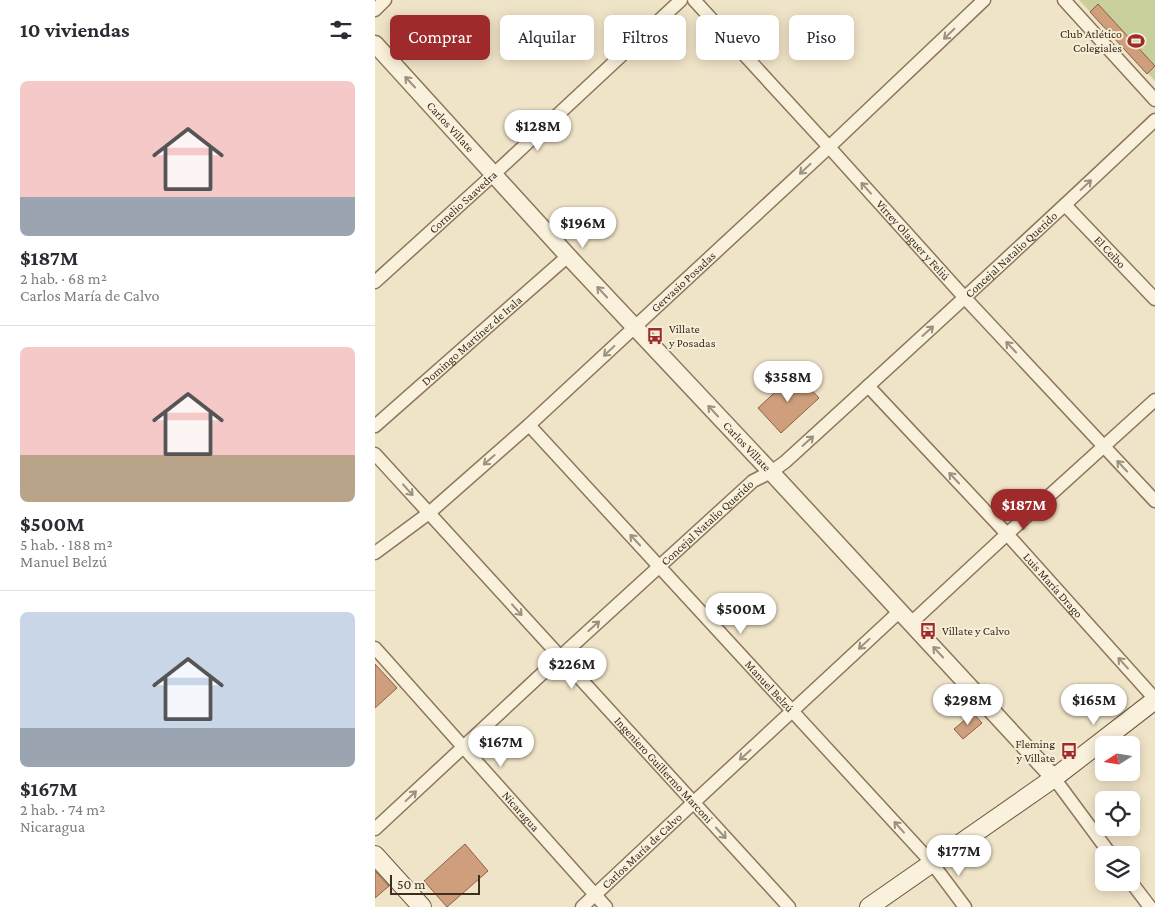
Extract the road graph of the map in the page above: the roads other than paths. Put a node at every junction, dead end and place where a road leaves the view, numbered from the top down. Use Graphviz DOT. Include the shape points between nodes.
graph roads {
  1 [pos="385,0"];
  2 [pos="681,0"];
  3 [pos="694,0"];
  4 [pos="984,0"];
  5 [pos="1064,0"];
  6 [pos="375,10"];
  7 [pos="375,44"];
  8 [pos="1155,100"];
  9 [pos="1155,120"];
  10 [pos="829,147"];
  11 [pos="494,174"];
  12 [pos="1065,206"];
  13 [pos="568,256"];
  14 [pos="375,282"];
  15 [pos="965,298"];
  16 [pos="1155,299"];
  17 [pos="634,327"];
  18 [pos="868,386"];
  19 [pos="1155,400"];
  20 [pos="529,425"];
  21 [pos="375,426"];
  22 [pos="1103,446"];
  23 [pos="375,454"];
  24 [pos="771,472"];
  25 [pos="1155,501"];
  26 [pos="429,513"];
  27 [pos="1007,534"];
  28 [pos="375,553"];
  29 [pos="659,566"];
  30 [pos="900,611"];
  31 [pos="911,623"];
  32 [pos="375,648"];
  33 [pos="560,657"];
  34 [pos="1155,699"];
  35 [pos="793,711"];
  36 [pos="464,748"];
  37 [pos="1054,778"];
  38 [pos="693,802"];
  39 [pos="375,829"];
  40 [pos="1104,846"];
  41 [pos="375,855"];
  42 [pos="932,863"];
  43 [pos="1138,891"];
  44 [pos="595,895"];
  45 [pos="422,907"];
  46 [pos="582,907"];
  47 [pos="606,907"];
  48 [pos="789,907"];
  49 [pos="869,907"];
  50 [pos="965,907"];
  51 [pos="1150,907"];
  1 -- 6 [label="street"];
  2 -- 11 [label="street, Cornelio Saavedra"];
  3 -- 10 [label="street, Virrey Olaguer y Feliú"];
  4 -- 10 [label="street, Gervasio Posadas, one-way"];
  5 -- 8 [label="street"];
  11 -- 7 [label="street, Carlos Villate, one-way"];
  12 -- 9 [label="street, Concejal Natalio Querido, one-way"];
  15 -- 10 [label="street, Virrey Olaguer y Feliú, one-way"];
  10 -- 17 [label="street, Gervasio Posadas, one-way"];
  11 -- 13 [label="street, Carlos Villate"];
  11 -- 14 [label="street, Cornelio Saavedra"];
  12 -- 15 [label="street, Concejal Natalio Querido"];
  12 -- 16 [label="street, El Ceibo"];
  17 -- 13 [label="street, Carlos Villate, one-way"];
  13 -- 21 [label="street, Domingo Martínez de Irala"];
  18 -- 15 [label="street, Concejal Natalio Querido, one-way"];
  22 -- 15 [label="street, Virrey Olaguer y Feliú, one-way"];
  17 -- 20 [label="street, Gervasio Posadas, one-way"];
  24 -- 17 [label="street, Carlos Villate, one-way"];
  24 -- 18 [label="street, Concejal Natalio Querido, one-way"];
  27 -- 18 [label="street, Luis María Drago, one-way"];
  19 -- 22 [label="street"];
  20 -- 26 [label="street, Gervasio Posadas, one-way"];
  29 -- 20 [label="street, Manuel Belzú, one-way"];
  25 -- 22 [label="street, Virrey Olaguer y Feliú, one-way"];
  22 -- 27 [label="street"];
  23 -- 26 [label="street, Ingeniero Guillermo Marconi, one-way"];
  24 -- 29 [label="street, Concejal Natalio Querido" via="753,482"];
  24 -- 30 [label="street, Carlos Villate"];
  26 -- 28 [label="street, Gervasio Posadas"];
  26 -- 33 [label="street, Ingeniero Guillermo Marconi, one-way"];
  27 -- 31 [label="street"];
  34 -- 27 [label="street, Luis María Drago, one-way"];
  33 -- 29 [label="street, Concejal Natalio Querido, one-way"];
  29 -- 35 [label="street, Manuel Belzú"];
  30 -- 31 [label="street, Carlos Villate"];
  30 -- 35 [label="street, Carlos María de Calvo, one-way"];
  37 -- 31 [label="street, Carlos Villate, one-way"];
  32 -- 36 [label="street, Nicaragua"];
  33 -- 36 [label="street, Concejal Natalio Querido"];
  33 -- 38 [label="street, Ingeniero Guillermo Marconi"];
  34 -- 37 [label="main road"];
  35 -- 38 [label="street, Carlos María de Calvo, one-way"];
  42 -- 35 [label="street, Manuel Belzú, one-way"];
  39 -- 36 [label="street, Concejal Natalio Querido, one-way"];
  36 -- 44 [label="street, Nicaragua"];
  37 -- 40 [label="street, Carlos Villate"];
  37 -- 42 [label="main road"];
  38 -- 44 [label="street, Carlos María de Calvo"];
  38 -- 48 [label="street, Ingeniero Guillermo Marconi, one-way"];
  41 -- 45 [label="main road"];
  42 -- 49 [label="main road"];
  42 -- 50 [label="street, Manuel Belzú"];
  43 -- 51 [label="street"];
  44 -- 46 [label="street, Carlos María de Calvo"];
  44 -- 47 [label="street, Nicaragua"];
}
